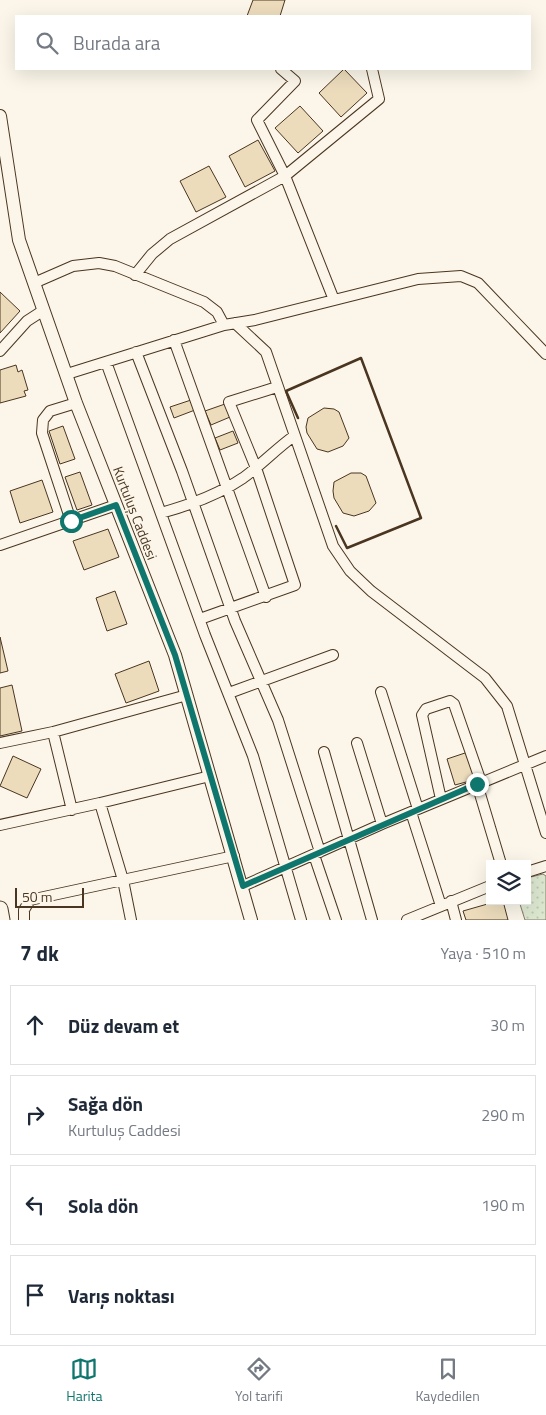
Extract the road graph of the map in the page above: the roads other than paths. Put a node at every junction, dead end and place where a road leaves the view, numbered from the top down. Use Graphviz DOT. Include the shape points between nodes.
graph roads {
  1 [pos="282,70"];
  2 [pos="372,70"];
  3 [pos="0,116"];
  4 [pos="285,176"];
  5 [pos="135,275"];
  6 [pos="34,283"];
  7 [pos="334,300"];
  8 [pos="44,310"];
  9 [pos="235,323"];
  10 [pos="224,325"];
  11 [pos="174,340"];
  12 [pos="0,351"];
  13 [pos="136,352"];
  14 [pos="546,354"];
  15 [pos="106,362"];
  16 [pos="67,374"];
  17 [pos="277,387"];
  18 [pos="76,403"];
  19 [pos="294,436"];
  20 [pos="256,468"];
  21 [pos="226,488"];
  22 [pos="194,504"];
  23 [pos="116,505"];
  24 [pos="161,513"];
  25 [pos="71,521"];
  26 [pos="0,545"];
  27 [pos="266,597"];
  28 [pos="231,609"];
  29 [pos="200,619"];
  30 [pos="332,655"];
  31 [pos="260,680"];
  32 [pos="381,692"];
  33 [pos="229,693"];
  34 [pos="187,695"];
  35 [pos="53,732"];
  36 [pos="0,743"];
  37 [pos="357,743"];
  38 [pos="324,752"];
  39 [pos="546,756"];
  40 [pos="525,763"];
  41 [pos="210,776"];
  42 [pos="479,783"];
  43 [pos="441,799"];
  44 [pos="100,804"];
  45 [pos="72,810"];
  46 [pos="414,810"];
  47 [pos="382,824"];
  48 [pos="0,825"];
  49 [pos="546,833"];
  50 [pos="348,840"];
  51 [pos="317,854"];
  52 [pos="234,856"];
  53 [pos="500,860"];
  54 [pos="546,866"];
  55 [pos="286,868"];
  56 [pos="531,871"];
  57 [pos="123,880"];
  58 [pos="243,886"];
  59 [pos="486,888"];
  60 [pos="451,902"];
  61 [pos="441,906"];
  62 [pos="0,909"];
  63 [pos="2,920"];
  64 [pos="24,920"];
  65 [pos="131,920"];
  66 [pos="251,920"];
  67 [pos="301,920"];
  68 [pos="336,920"];
  69 [pos="372,920"];
  70 [pos="407,920"];
  71 [pos="456,920"];
  1 -- 4 [label="street" via="295,81 257,120"];
  2 -- 4 [label="street" via="379,99"];
  3 -- 6 [label="main road, Kurtuluş Caddesi" via="19,240"];
  4 -- 5 [label="street" via="170,239"];
  4 -- 7 [label="street"];
  5 -- 6 [label="street" via="115,266 91,262"];
  5 -- 10 [label="street" via="204,302 217,312"];
  6 -- 8 [label="main road, Kurtuluş Caddesi"];
  7 -- 9 [label="street"];
  7 -- 14 [label="street" via="418,279 461,276 478,283"];
  8 -- 12 [label="street" via="27,321"];
  8 -- 16 [label="main road, Kurtuluş Caddesi"];
  9 -- 10 [label="street"];
  9 -- 17 [label="street" via="266,352"];
  10 -- 11 [label="street"];
  11 -- 13 [label="street"];
  11 -- 21 [label="street"];
  13 -- 15 [label="street"];
  13 -- 22 [label="street"];
  15 -- 16 [label="street"];
  15 -- 24 [label="street"];
  16 -- 18 [label="main road, Kurtuluş Caddesi"];
  17 -- 19 [label="street"];
  17 -- 20 [label="street" via="229,402"];
  18 -- 23 [label="main road, Kurtuluş Caddesi"];
  18 -- 25 [label="street" via="50,411 41,424"];
  19 -- 20 [label="street"];
  19 -- 40 [label="street" via="333,546 350,571 370,591 485,678 507,706"];
  20 -- 21 [label="street"];
  20 -- 27 [label="street" via="295,585"];
  21 -- 22 [label="street"];
  21 -- 27 [label="street"];
  22 -- 24 [label="street"];
  22 -- 28 [label="street"];
  23 -- 25 [label="street"];
  23 -- 34 [label="main road, Kurtuluş Caddesi" via="175,655"];
  24 -- 29 [label="street"];
  25 -- 26 [label="street"];
  27 -- 28 [label="street"];
  28 -- 29 [label="street"];
  28 -- 31 [label="street"];
  29 -- 33 [label="street"];
  30 -- 31 [label="street"];
  31 -- 33 [label="street"];
  31 -- 51 [label="street" via="278,720"];
  32 -- 46 [label="street"];
  33 -- 55 [label="street" via="259,773"];
  34 -- 35 [label="street"];
  34 -- 41 [label="main road, Kurtuluş Caddesi"];
  35 -- 36 [label="street"];
  35 -- 45 [label="street"];
  37 -- 47 [label="street"];
  38 -- 50 [label="street"];
  39 -- 40 [label="street"];
  40 -- 42 [label="street"];
  40 -- 49 [label="street"];
  41 -- 44 [label="street"];
  41 -- 52 [label="main road, Kurtuluş Caddesi"];
  42 -- 43 [label="street"];
  42 -- 43 [label="street" via="454,704 450,701 426,709 422,715"];
  42 -- 53 [label="street"];
  43 -- 46 [label="street"];
  44 -- 45 [label="street"];
  44 -- 57 [label="street"];
  45 -- 48 [label="street"];
  46 -- 47 [label="street"];
  46 -- 61 [label="street"];
  47 -- 50 [label="street"];
  50 -- 51 [label="street"];
  50 -- 69 [label="street"];
  51 -- 55 [label="street"];
  51 -- 68 [label="street"];
  52 -- 57 [label="street"];
  52 -- 58 [label="main road, Kurtuluş Caddesi"];
  54 -- 56 [label="street"];
  55 -- 58 [label="street"];
  55 -- 67 [label="street"];
  57 -- 64 [label="street" via="30,900 24,910"];
  57 -- 65 [label="street"];
  58 -- 66 [label="main road, Kurtuluş Caddesi"];
  59 -- 60 [label="street"];
  60 -- 61 [label="street"];
  60 -- 71 [label="street"];
  61 -- 70 [label="street"];
  62 -- 63 [label="highway"];
}
